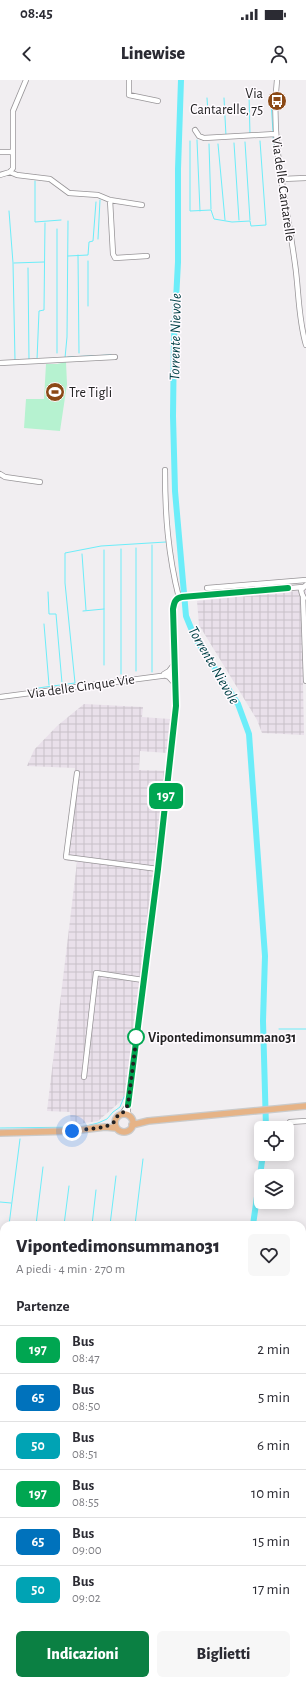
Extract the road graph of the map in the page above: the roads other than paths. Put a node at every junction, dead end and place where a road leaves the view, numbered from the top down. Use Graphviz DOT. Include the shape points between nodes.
graph roads {
  1 [pos="26,80"];
  2 [pos="129,80"];
  3 [pos="277,80"];
  4 [pos="158,101"];
  5 [pos="195,130"];
  6 [pos="275,134"];
  7 [pos="0,152"];
  8 [pos="13,152"];
  9 [pos="10,172"];
  10 [pos="0,175"];
  11 [pos="306,178"];
  12 [pos="282,179"];
  13 [pos="110,200"];
  14 [pos="142,205"];
  15 [pos="147,256"];
  16 [pos="306,345"];
  17 [pos="115,357"];
  18 [pos="0,363"];
  19 [pos="165,470"];
  20 [pos="0,474"];
  21 [pos="40,482"];
  22 [pos="285,582"];
  23 [pos="305,583"];
  24 [pos="207,588"];
  25 [pos="287,588"];
  26 [pos="303,596"];
  27 [pos="180,597"];
  28 [pos="305,608"];
  29 [pos="175,663"];
  30 [pos="176,674"];
  31 [pos="162,675"];
  32 [pos="306,681"];
  33 [pos="176,685"];
  34 [pos="0,697"];
  35 [pos="77,773"];
  36 [pos="158,869"];
  37 [pos="143,980"];
  38 [pos="84,1077"];
  39 [pos="306,1106"];
  40 [pos="127,1116"];
  41 [pos="148,1120"];
  42 [pos="306,1121"];
  43 [pos="114,1122"];
  44 [pos="294,1122"];
  45 [pos="132,1126"];
  46 [pos="105,1127"];
  47 [pos="116,1128"];
  48 [pos="0,1133"];
  1 -- 8 [label="street" via="13,111"];
  2 -- 4 [label="street" via="129,95"];
  3 -- 6 [label="street, Via delle Cantarelle" via="274,104"];
  5 -- 6 [label="street" via="204,138"];
  6 -- 12 [label="street, Via delle Cantarelle"];
  7 -- 8 [label="street"];
  8 -- 9 [label="street" via="13,168"];
  9 -- 10 [label="street"];
  9 -- 13 [label="street" via="50,179 69,193"];
  11 -- 12 [label="street"];
  12 -- 16 [label="street, Via delle Cantarelle"];
  13 -- 14 [label="street"];
  13 -- 15 [label="street" via="115,258"];
  17 -- 18 [label="street"];
  19 -- 27 [label="street" via="168,549"];
  20 -- 21 [label="street"];
  22 -- 23 [label="street"];
  22 -- 24 [label="street"];
  22 -- 25 [label="street"];
  23 -- 25 [label="street"];
  23 -- 26 [label="street"];
  25 -- 26 [label="street"];
  25 -- 27 [label="street"];
  26 -- 28 [label="street"];
  27 -- 29 [label="street" via="174,602 173,609"];
  28 -- 32 [label="street"];
  29 -- 30 [label="street"];
  29 -- 31 [label="street"];
  30 -- 31 [label="street, Via delle Cinque Vie"];
  30 -- 33 [label="street"];
  31 -- 33 [label="street" via="169,677"];
  31 -- 34 [label="street, Via delle Cinque Vie"];
  33 -- 36 [label="street" via="176,706"];
  35 -- 36 [label="street" via="66,857"];
  36 -- 37 [label="street"];
  37 -- 38 [label="street" via="96,973"];
  37 -- 40 [label="street"];
  39 -- 41 [label="main road"];
  40 -- 41 [label="main road"];
  40 -- 43 [label="main road" via="116,1117"];
  40 -- 45 [label="main road"];
  41 -- 45 [label="main road"];
  42 -- 44 [label="street"];
  43 -- 46 [label="main road"];
  43 -- 47 [label="main road"];
  45 -- 47 [label="main road" via="126,1132"];
  46 -- 47 [label="main road"];
  46 -- 48 [label="main road" via="72,1131"];
}
